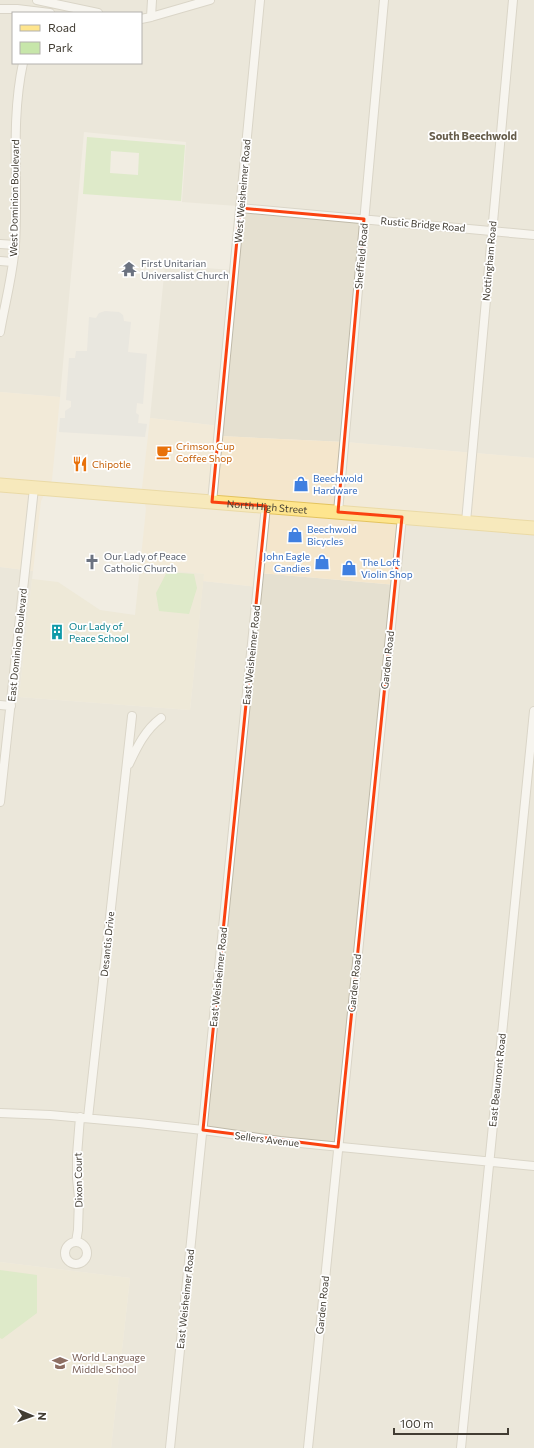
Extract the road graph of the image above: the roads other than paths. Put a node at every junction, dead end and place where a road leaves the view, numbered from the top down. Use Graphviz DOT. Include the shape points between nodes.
graph roads {
  1 [pos="36,0"];
  2 [pos="152,0"];
  3 [pos="210,0"];
  4 [pos="260,0"];
  5 [pos="384,0"];
  6 [pos="513,0"];
  7 [pos="0,9"];
  8 [pos="34,12"];
  9 [pos="93,12"];
  10 [pos="151,18"];
  11 [pos="142,19"];
  12 [pos="23,64"];
  13 [pos="240,208"];
  14 [pos="364,219"];
  15 [pos="492,231"];
  16 [pos="534,235"];
  17 [pos="0,244"];
  18 [pos="15,245"];
  19 [pos="0,260"];
  20 [pos="13,262"];
  21 [pos="0,332"];
  22 [pos="0,485"];
  23 [pos="34,488"];
  24 [pos="212,502"];
  25 [pos="266,506"];
  26 [pos="338,512"];
  27 [pos="402,517"];
  28 [pos="466,522"];
  29 [pos="534,528"];
  30 [pos="0,705"];
  31 [pos="11,706"];
  32 [pos="534,712"];
  33 [pos="132,716"];
  34 [pos="161,718"];
  35 [pos="126,770"];
  36 [pos="0,802"];
  37 [pos="0,1113"];
  38 [pos="84,1118"];
  39 [pos="203,1130"];
  40 [pos="338,1147"];
  41 [pos="489,1162"];
  42 [pos="534,1166"];
  43 [pos="76,1242"];
  44 [pos="170,1448"];
  45 [pos="308,1448"];
  46 [pos="461,1448"];
  1 -- 8 [label="street"];
  1 -- 9 [label="street"];
  2 -- 10 [label="street"];
  3 -- 10 [label="street"];
  4 -- 13 [label="street, West Weisheimer Road"];
  5 -- 14 [label="street, Sheffield Road"];
  6 -- 15 [label="street, Nottingham Road"];
  7 -- 8 [label="street"];
  10 -- 11 [label="street"];
  12 -- 18 [label="street, West Dominion Boulevard" via="17,94"];
  13 -- 14 [label="street, Rustic Bridge Road"];
  13 -- 24 [label="street, West Weisheimer Road"];
  14 -- 15 [label="street, Rustic Bridge Road"];
  14 -- 26 [label="street, Sheffield Road"];
  15 -- 16 [label="street, Rustic Bridge Road"];
  15 -- 28 [label="street, Nottingham Road"];
  17 -- 18 [label="street"];
  18 -- 20 [label="street, West Dominion Boulevard"];
  19 -- 20 [label="street"];
  20 -- 21 [label="street, West Dominion Boulevard"];
  22 -- 23 [label="main road, North High Street"];
  23 -- 24 [label="main road, North High Street"];
  23 -- 31 [label="street, East Dominion Boulevard"];
  24 -- 25 [label="main road, North High Street"];
  25 -- 26 [label="main road, North High Street"];
  25 -- 39 [label="street, East Weisheimer Road"];
  26 -- 27 [label="main road, North High Street"];
  27 -- 28 [label="main road, North High Street"];
  27 -- 40 [label="street, Garden Road"];
  28 -- 29 [label="main road, North High Street"];
  30 -- 31 [label="street"];
  31 -- 36 [label="street, East Dominion Boulevard"];
  32 -- 41 [label="street, East Beaumont Road"];
  33 -- 35 [label="street, Desantis Drive"];
  34 -- 35 [label="street, Desantis Drive" via="146,733"];
  35 -- 38 [label="street, Desantis Drive"];
  37 -- 38 [label="street, Sellers Avenue"];
  38 -- 39 [label="street, Sellers Avenue"];
  38 -- 43 [label="street, Dixon Court" via="77,1155 79,1198"];
  39 -- 40 [label="street, Sellers Avenue"];
  39 -- 44 [label="street, East Weisheimer Road"];
  40 -- 41 [label="street, Sellers Avenue"];
  40 -- 45 [label="street, Garden Road"];
  41 -- 42 [label="street, Sellers Avenue"];
  41 -- 46 [label="street, East Beaumont Road"];
}
